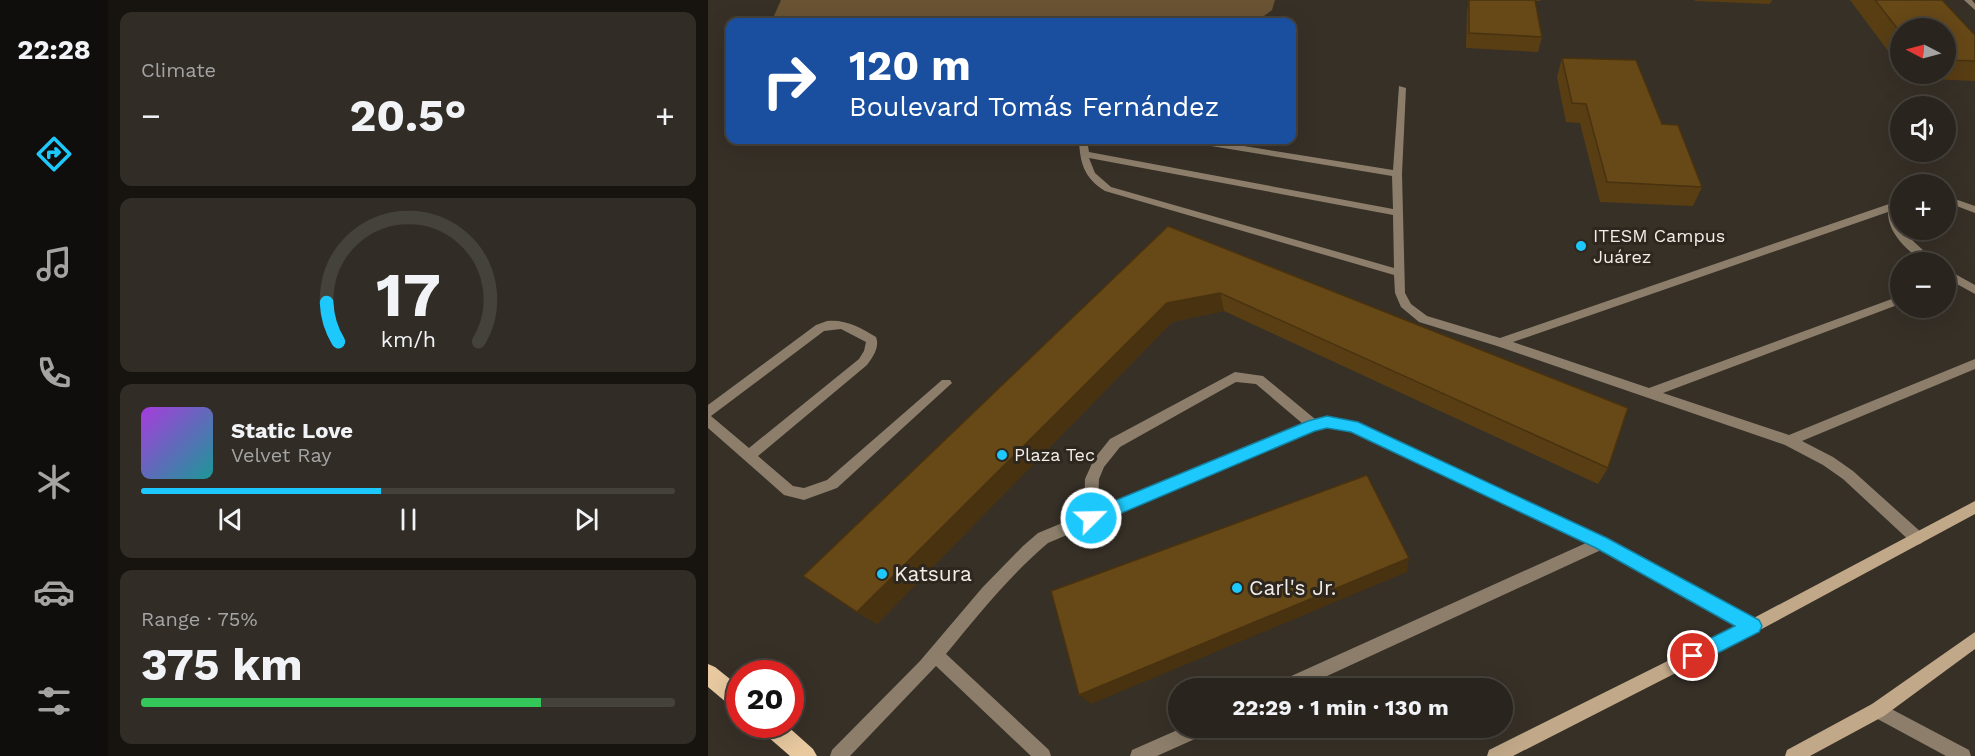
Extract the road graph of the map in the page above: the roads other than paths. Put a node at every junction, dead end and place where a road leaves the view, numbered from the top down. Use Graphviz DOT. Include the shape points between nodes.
graph roads {
  1 [pos="1968,0"];
  2 [pos="1975,8"];
  3 [pos="1402,88"];
  4 [pos="1083,144"];
  5 [pos="1217,144"];
  6 [pos="1084,154"];
  7 [pos="1397,174"];
  8 [pos="1956,203"];
  9 [pos="1890,207"];
  10 [pos="1975,210"];
  11 [pos="1398,213"];
  12 [pos="1906,240"];
  13 [pos="1919,252"];
  14 [pos="1400,273"];
  15 [pos="1956,282"];
  16 [pos="1975,290"];
  17 [pos="1890,304"];
  18 [pos="1500,342"];
  19 [pos="1975,364"];
  20 [pos="946,383"];
  21 [pos="1649,393"];
  22 [pos="708,412"];
  23 [pos="708,420"];
  24 [pos="1313,425"];
  25 [pos="1789,441"];
  26 [pos="747,456"];
  27 [pos="1975,507"];
  28 [pos="1091,518"];
  29 [pos="1917,538"];
  30 [pos="1601,543"];
  31 [pos="1753,626"];
  32 [pos="1975,640"];
  33 [pos="935,655"];
  34 [pos="708,674"];
  35 [pos="1306,678"];
  36 [pos="726,689"];
  37 [pos="1878,710"];
  38 [pos="785,738"];
  39 [pos="1178,738"];
  40 [pos="806,756"];
  41 [pos="838,756"];
  42 [pos="1043,756"];
  43 [pos="1138,756"];
  44 [pos="1495,756"];
  45 [pos="1793,756"];
  46 [pos="1963,756"];
  1 -- 2 [label="lane"];
  3 -- 7 [label="lane"];
  4 -- 6 [label="lane"];
  5 -- 7 [label="lane"];
  6 -- 11 [label="lane"];
  6 -- 14 [label="lane" via="1088,173 1108,189"];
  7 -- 11 [label="lane"];
  8 -- 10 [label="lane"];
  9 -- 18 [label="lane"];
  11 -- 14 [label="lane"];
  12 -- 13 [label="lane"];
  14 -- 18 [label="lane" via="1400,293 1407,307 1423,319"];
  15 -- 16 [label="lane"];
  17 -- 21 [label="lane"];
  18 -- 21 [label="lane"];
  19 -- 25 [label="lane"];
  20 -- 26 [label="lane" via="832,484 821,489 804,494 789,491"];
  21 -- 25 [label="lane"];
  22 -- 26 [label="lane" via="820,328 844,324 872,340 863,362"];
  23 -- 26 [label="lane"];
  24 -- 28 [label="lane"];
  24 -- 28 [label="lane" via="1258,379 1235,377 1115,443 1092,479"];
  24 -- 30 [label="lane" via="1327,422 1353,426"];
  25 -- 29 [label="lane" via="1848,475"];
  27 -- 29 [label="main road"];
  28 -- 33 [label="lane" via="1043,538 1023,555"];
  29 -- 31 [label="main road"];
  30 -- 31 [label="lane"];
  30 -- 35 [label="lane"];
  31 -- 44 [label="main road"];
  32 -- 37 [label="main road"];
  33 -- 41 [label="lane"];
  33 -- 42 [label="lane"];
  34 -- 36 [label="main road"];
  37 -- 45 [label="main road"];
  37 -- 46 [label="lane"];
  38 -- 40 [label="main road"];
  39 -- 43 [label="lane"];
}
